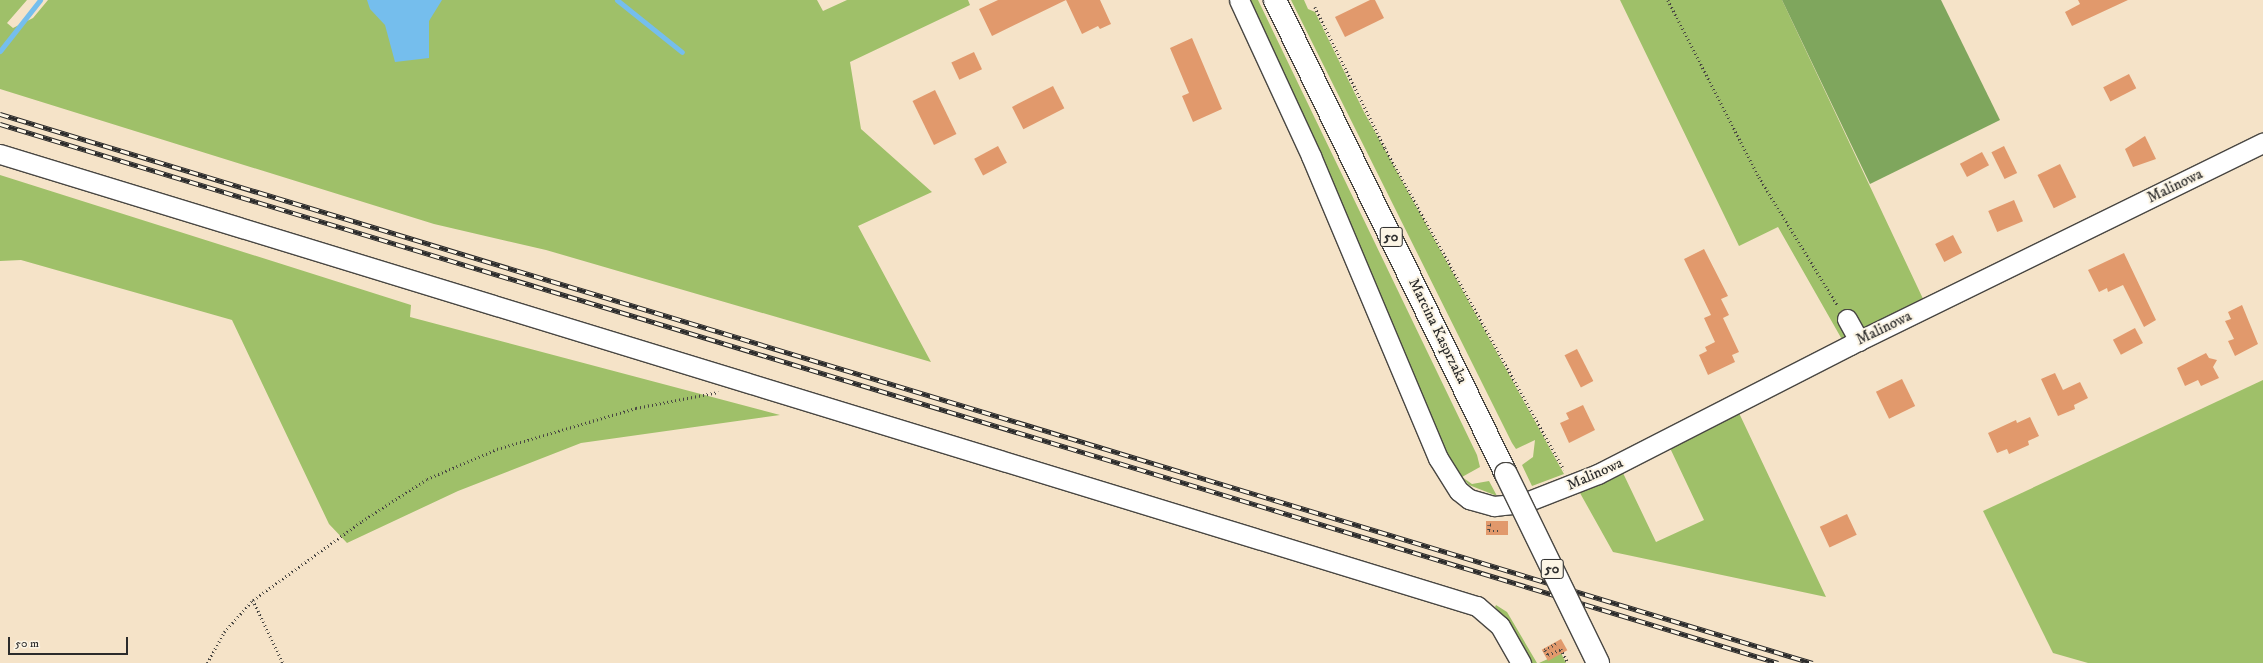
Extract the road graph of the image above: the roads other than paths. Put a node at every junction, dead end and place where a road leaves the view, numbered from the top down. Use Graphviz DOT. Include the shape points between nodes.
graph roads {
  1 [pos="1239,0"];
  2 [pos="1275,0"];
  3 [pos="2263,143"];
  4 [pos="0,154"];
  5 [pos="1848,319"];
  6 [pos="1859,341"];
  7 [pos="1521,663"];
  8 [pos="1598,663"];
  1 -- 6 [label="street, Malinowa" via="1311,156 1438,458 1451,481 1469,499 1504,506 1524,504 1598,474"];
  2 -- 8 [label="main road, Marcina Kasprzaka / 50, bridge"];
  3 -- 6 [label="street, Malinowa"];
  4 -- 7 [label="street" via="1348,564 1477,606 1500,626"];
  5 -- 6 [label="street"];
}
